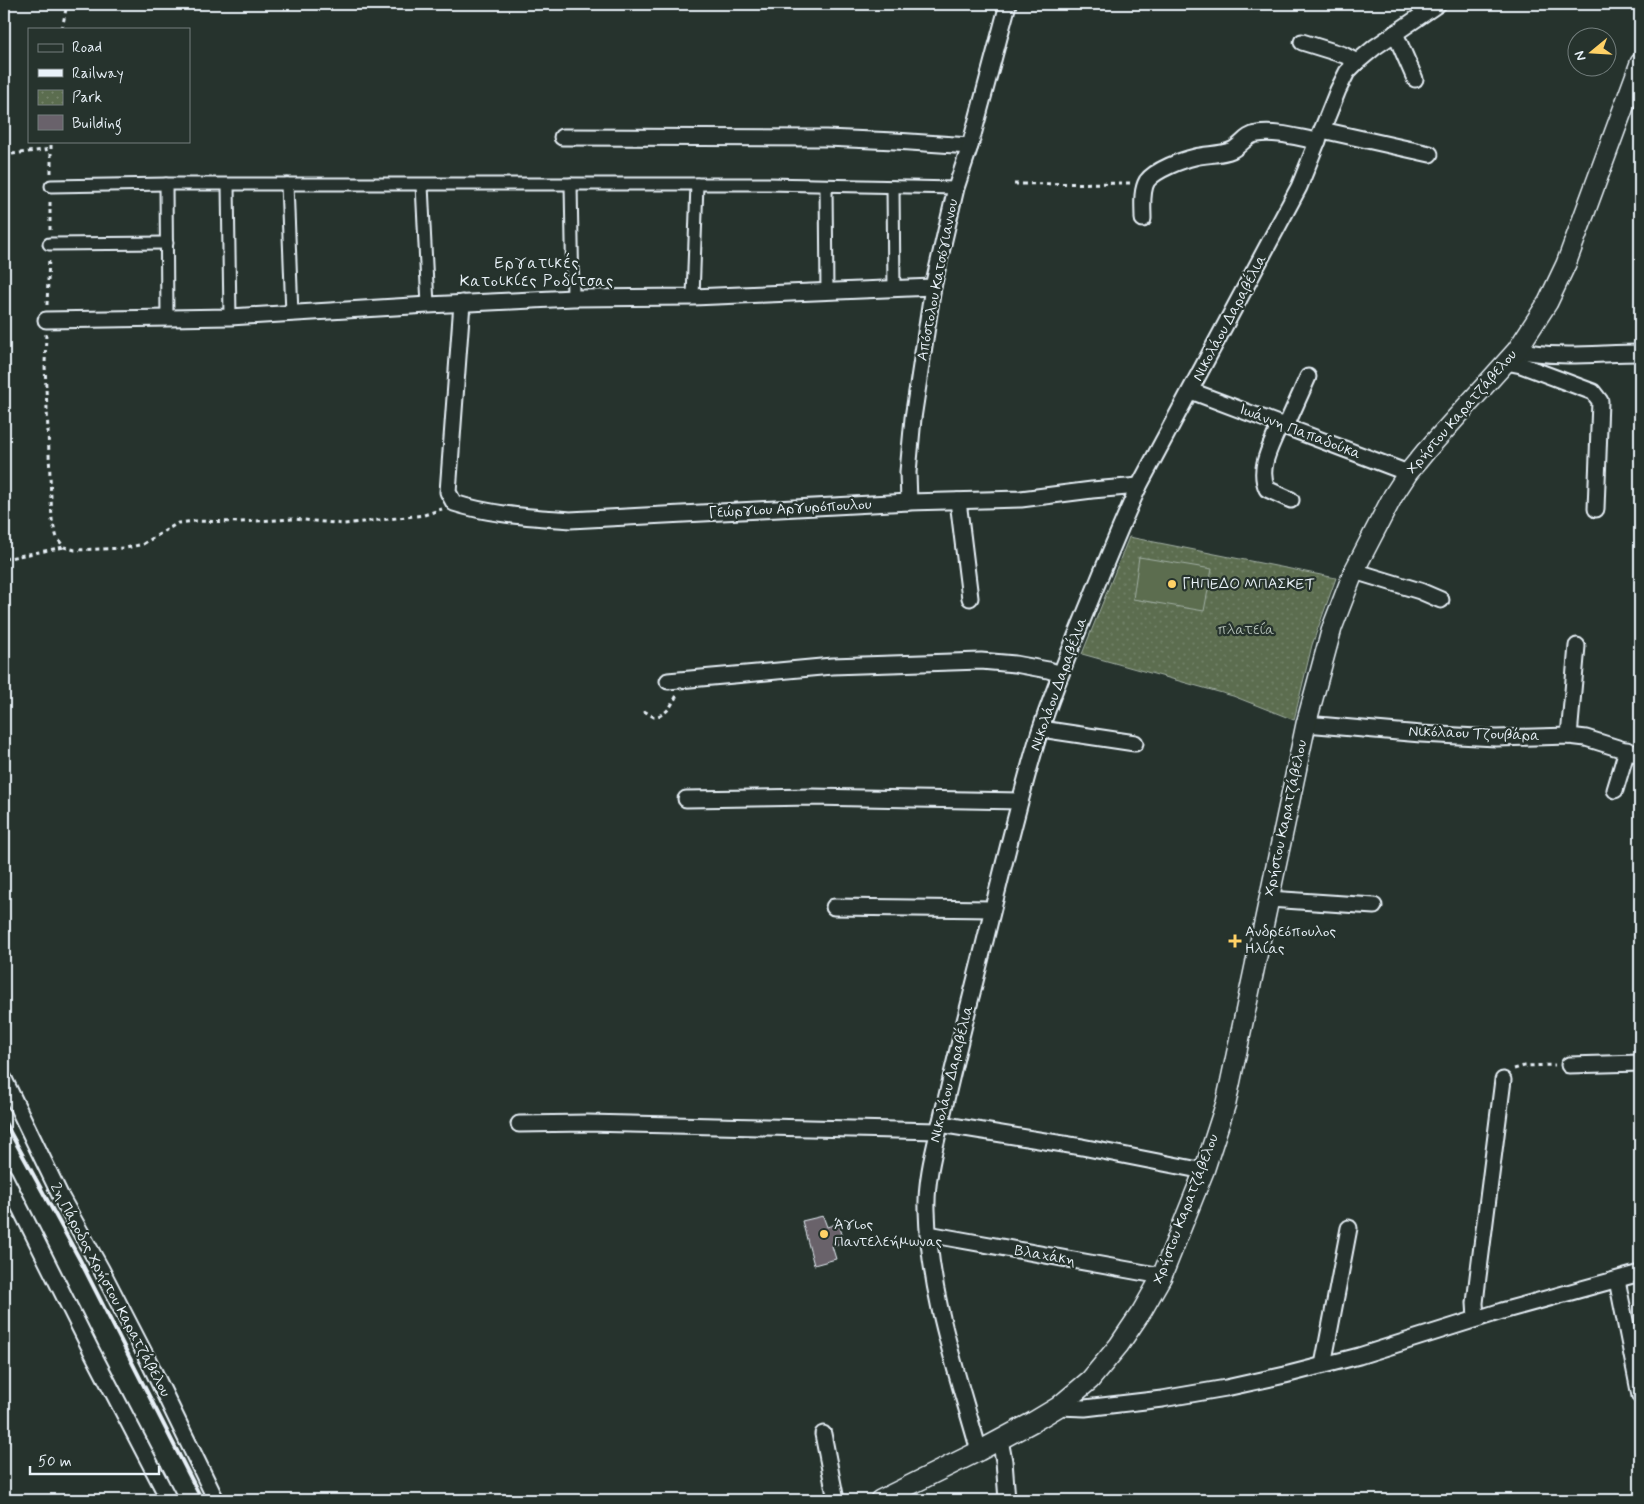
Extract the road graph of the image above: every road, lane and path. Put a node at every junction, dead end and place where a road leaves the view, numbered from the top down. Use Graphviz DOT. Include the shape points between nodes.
graph roads {
  1 [pos="67,4"];
  2 [pos="1008,4"];
  3 [pos="1438,4"];
  4 [pos="62,28"];
  5 [pos="1395,33"];
  6 [pos="1302,42"];
  7 [pos="1357,62"];
  8 [pos="1640,63"];
  9 [pos="1415,79"];
  10 [pos="1320,136"];
  11 [pos="562,137"];
  12 [pos="51,142"];
  13 [pos="970,146"];
  14 [pos="51,149"];
  15 [pos="1430,154"];
  16 [pos="4,155"];
  17 [pos="1147,181"];
  18 [pos="166,184"];
  19 [pos="287,184"];
  20 [pos="571,184"];
  21 [pos="697,184"];
  22 [pos="1014,184"];
  23 [pos="228,185"];
  24 [pos="422,185"];
  25 [pos="50,186"];
  26 [pos="826,186"];
  27 [pos="892,187"];
  28 [pos="956,188"];
  29 [pos="1143,219"];
  30 [pos="167,243"];
  31 [pos="49,244"];
  32 [pos="933,287"];
  33 [pos="894,289"];
  34 [pos="827,292"];
  35 [pos="694,297"];
  36 [pos="574,298"];
  37 [pos="462,303"];
  38 [pos="428,305"];
  39 [pos="292,314"];
  40 [pos="230,317"];
  41 [pos="167,318"];
  42 [pos="46,320"];
  43 [pos="1640,353"];
  44 [pos="1512,356"];
  45 [pos="1308,376"];
  46 [pos="1191,391"];
  47 [pos="1283,425"];
  48 [pos="1408,473"];
  49 [pos="1139,486"];
  50 [pos="451,498"];
  51 [pos="1291,500"];
  52 [pos="958,501"];
  53 [pos="909,502"];
  54 [pos="1596,509"];
  55 [pos="64,547"];
  56 [pos="4,559"];
  57 [pos="1354,572"];
  58 [pos="970,598"];
  59 [pos="1441,600"];
  60 [pos="1577,646"];
  61 [pos="1060,674"];
  62 [pos="674,681"];
  63 [pos="644,711"];
  64 [pos="1306,724"];
  65 [pos="1041,729"];
  66 [pos="1569,736"];
  67 [pos="1135,743"];
  68 [pos="1634,753"];
  69 [pos="1615,790"];
  70 [pos="686,799"];
  71 [pos="1020,801"];
  72 [pos="1269,899"];
  73 [pos="1374,906"];
  74 [pos="834,907"];
  75 [pos="992,909"];
  76 [pos="1640,1063"];
  77 [pos="1569,1065"];
  78 [pos="4,1079"];
  79 [pos="1503,1080"];
  80 [pos="519,1124"];
  81 [pos="939,1127"];
  82 [pos="1204,1171"];
  83 [pos="4,1176"];
  84 [pos="1349,1228"];
  85 [pos="928,1234"];
  86 [pos="1640,1272"];
  87 [pos="1162,1276"];
  88 [pos="1617,1280"];
  89 [pos="1476,1318"];
  90 [pos="1323,1365"];
  91 [pos="1640,1396"];
  92 [pos="1058,1406"];
  93 [pos="823,1434"];
  94 [pos="1000,1440"];
  95 [pos="979,1452"];
  96 [pos="169,1500"];
  97 [pos="216,1500"];
  98 [pos="836,1500"];
  99 [pos="880,1500"];
  100 [pos="1007,1500"];
  1 -- 4 [label="path"];
  2 -- 13 [label="street, Απόστολου Κατσόγιαννου"];
  3 -- 5 [label="street, Νικολάου Δαραβέλια"];
  5 -- 7 [label="street, Νικολάου Δαραβέλια"];
  5 -- 9 [label="street"];
  6 -- 7 [label="street"];
  7 -- 10 [label="street, Νικολάου Δαραβέλια" via="1342,81"];
  8 -- 44 [label="street, Χρήστου Καρατζάβελου" via="1566,264 1548,302"];
  10 -- 15 [label="street"];
  10 -- 17 [label="street" via="1258,133 1248,136 1231,150 1177,163"];
  10 -- 46 [label="street, Νικολάου Δαραβέλια" via="1299,187"];
  11 -- 13 [label="street" via="826,138"];
  12 -- 14 [label="path"];
  13 -- 28 [label="street, Απόστολου Κατσόγιαννου"];
  14 -- 16 [label="path"];
  14 -- 25 [label="path"];
  17 -- 22 [label="path" via="1130,184"];
  17 -- 29 [label="street" via="1143,193"];
  18 -- 23 [label="street"];
  18 -- 25 [label="street"];
  18 -- 30 [label="street"];
  19 -- 23 [label="street"];
  19 -- 24 [label="street"];
  19 -- 39 [label="street"];
  20 -- 21 [label="street"];
  20 -- 24 [label="street"];
  20 -- 36 [label="street"];
  21 -- 26 [label="street"];
  21 -- 35 [label="street"];
  23 -- 40 [label="street"];
  24 -- 38 [label="street"];
  25 -- 31 [label="path"];
  26 -- 27 [label="street"];
  26 -- 34 [label="street"];
  27 -- 28 [label="street"];
  27 -- 33 [label="street"];
  28 -- 32 [label="street, Απόστολου Κατσόγιαννου"];
  30 -- 31 [label="street"];
  30 -- 41 [label="street"];
  31 -- 42 [label="path"];
  32 -- 33 [label="street"];
  32 -- 53 [label="street, Απόστολου Κατσόγιαννου" via="913,418"];
  33 -- 34 [label="street"];
  34 -- 35 [label="street"];
  35 -- 36 [label="street"];
  36 -- 37 [label="street"];
  37 -- 38 [label="street"];
  37 -- 50 [label="street"];
  38 -- 39 [label="street"];
  39 -- 40 [label="street"];
  40 -- 41 [label="street"];
  41 -- 42 [label="street"];
  42 -- 55 [label="path" via="52,520 57,538"];
  43 -- 44 [label="street"];
  44 -- 48 [label="street, Χρήστου Καρατζάβελου"];
  44 -- 54 [label="street" via="1521,365 1593,392 1600,401"];
  45 -- 47 [label="street"];
  46 -- 47 [label="street, Ιωάννη Παπαδούκα"];
  46 -- 49 [label="street, Νικολάου Δαραβέλια"];
  47 -- 48 [label="street, Ιωάννη Παπαδούκα"];
  47 -- 51 [label="street" via="1264,464 1263,479 1267,489"];
  48 -- 57 [label="street, Χρήστου Καρατζάβελου"];
  49 -- 52 [label="street, Γεώργιου Αργυρόπουλου" via="1021,499"];
  49 -- 61 [label="street, Νικολάου Δαραβέλια"];
  50 -- 53 [label="street, Γεώργιου Αργυρόπουλου" via="470,509 570,520"];
  50 -- 55 [label="path" via="442,510 424,515 344,524 294,519 178,523 143,544 126,548 75,550"];
  52 -- 53 [label="street, Γεώργιου Αργυρόπουλου"];
  52 -- 58 [label="street"];
  55 -- 56 [label="path"];
  57 -- 59 [label="street"];
  57 -- 64 [label="street, Χρήστου Καρατζάβελου" via="1332,628"];
  60 -- 66 [label="street"];
  61 -- 62 [label="street" via="1016,664 981,661 832,666"];
  61 -- 65 [label="street, Νικολάου Δαραβέλια"];
  62 -- 63 [label="path" via="677,694 670,709 654,718"];
  64 -- 66 [label="street, Νικόλαου Τζουβάρα" via="1421,734"];
  64 -- 72 [label="street, Χρήστου Καρατζάβελου"];
  65 -- 67 [label="street"];
  65 -- 71 [label="street, Νικολάου Δαραβέλια"];
  66 -- 68 [label="street, Νικόλαου Τζουβάρα"];
  68 -- 69 [label="street"];
  70 -- 71 [label="street" via="811,797"];
  71 -- 75 [label="street, Νικολάου Δαραβέλια"];
  72 -- 73 [label="street"];
  72 -- 82 [label="street, Χρήστου Καρατζάβελου" via="1226,1103"];
  74 -- 75 [label="street"];
  75 -- 81 [label="street, Νικολάου Δαραβέλια"];
  76 -- 77 [label="street"];
  77 -- 79 [label="path" via="1524,1066 1511,1070"];
  78 -- 97 [label="street, 2η Πάροδος Χρήστου Καρατζάβελου"];
  79 -- 89 [label="street" via="1475,1303"];
  80 -- 81 [label="street"];
  81 -- 82 [label="street" via="1082,1148"];
  81 -- 85 [label="street, Νικολάου Δαραβέλια" via="928,1179"];
  82 -- 87 [label="street, Χρήστου Καρατζάβελου"];
  83 -- 96 [label="street"];
  84 -- 90 [label="street"];
  85 -- 87 [label="street, Βλαχάκη"];
  85 -- 95 [label="street, Νικολάου Δαραβέλια" via="939,1309"];
  86 -- 88 [label="street"];
  87 -- 92 [label="street, Χρήστου Καρατζάβελου" via="1119,1345 1090,1380"];
  88 -- 89 [label="street"];
  88 -- 91 [label="street"];
  89 -- 90 [label="street"];
  90 -- 92 [label="street" via="1162,1399 1085,1408"];
  92 -- 94 [label="street, Χρήστου Καρατζάβελου"];
  93 -- 98 [label="street"];
  94 -- 95 [label="street, Χρήστου Καρατζάβελου"];
  94 -- 100 [label="street"];
  95 -- 99 [label="street, Χρήστου Καρατζάβελου"];
}
